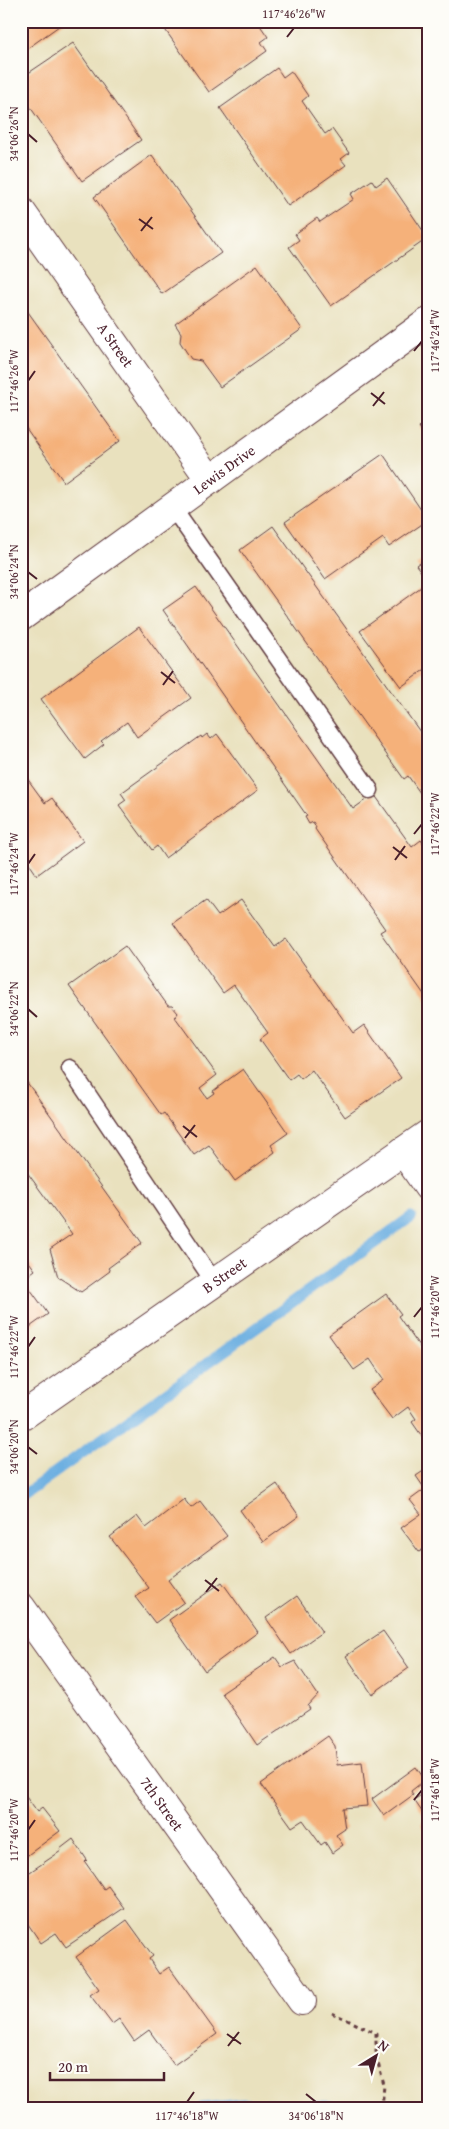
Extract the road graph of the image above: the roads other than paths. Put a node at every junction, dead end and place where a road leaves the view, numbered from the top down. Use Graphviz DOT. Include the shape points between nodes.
graph roads {
  1 [pos="21,211"];
  2 [pos="428,322"];
  3 [pos="210,480"];
  4 [pos="172,507"];
  5 [pos="21,617"];
  6 [pos="370,790"];
  7 [pos="70,1068"];
  8 [pos="428,1134"];
  9 [pos="403,1151"];
  10 [pos="428,1187"];
  11 [pos="214,1282"];
  12 [pos="21,1417"];
  13 [pos="21,1607"];
  14 [pos="302,2001"];
  1 -- 3 [label="street, A Street"];
  2 -- 3 [label="street, Lewis Drive"];
  3 -- 4 [label="street, Lewis Drive"];
  4 -- 5 [label="street, Lewis Drive"];
  4 -- 6 [label="lane"];
  7 -- 11 [label="lane"];
  8 -- 9 [label="street, B Street"];
  9 -- 10 [label="street"];
  9 -- 11 [label="street, B Street"];
  11 -- 12 [label="street, B Street"];
  13 -- 14 [label="street, 7th Street"];
}
